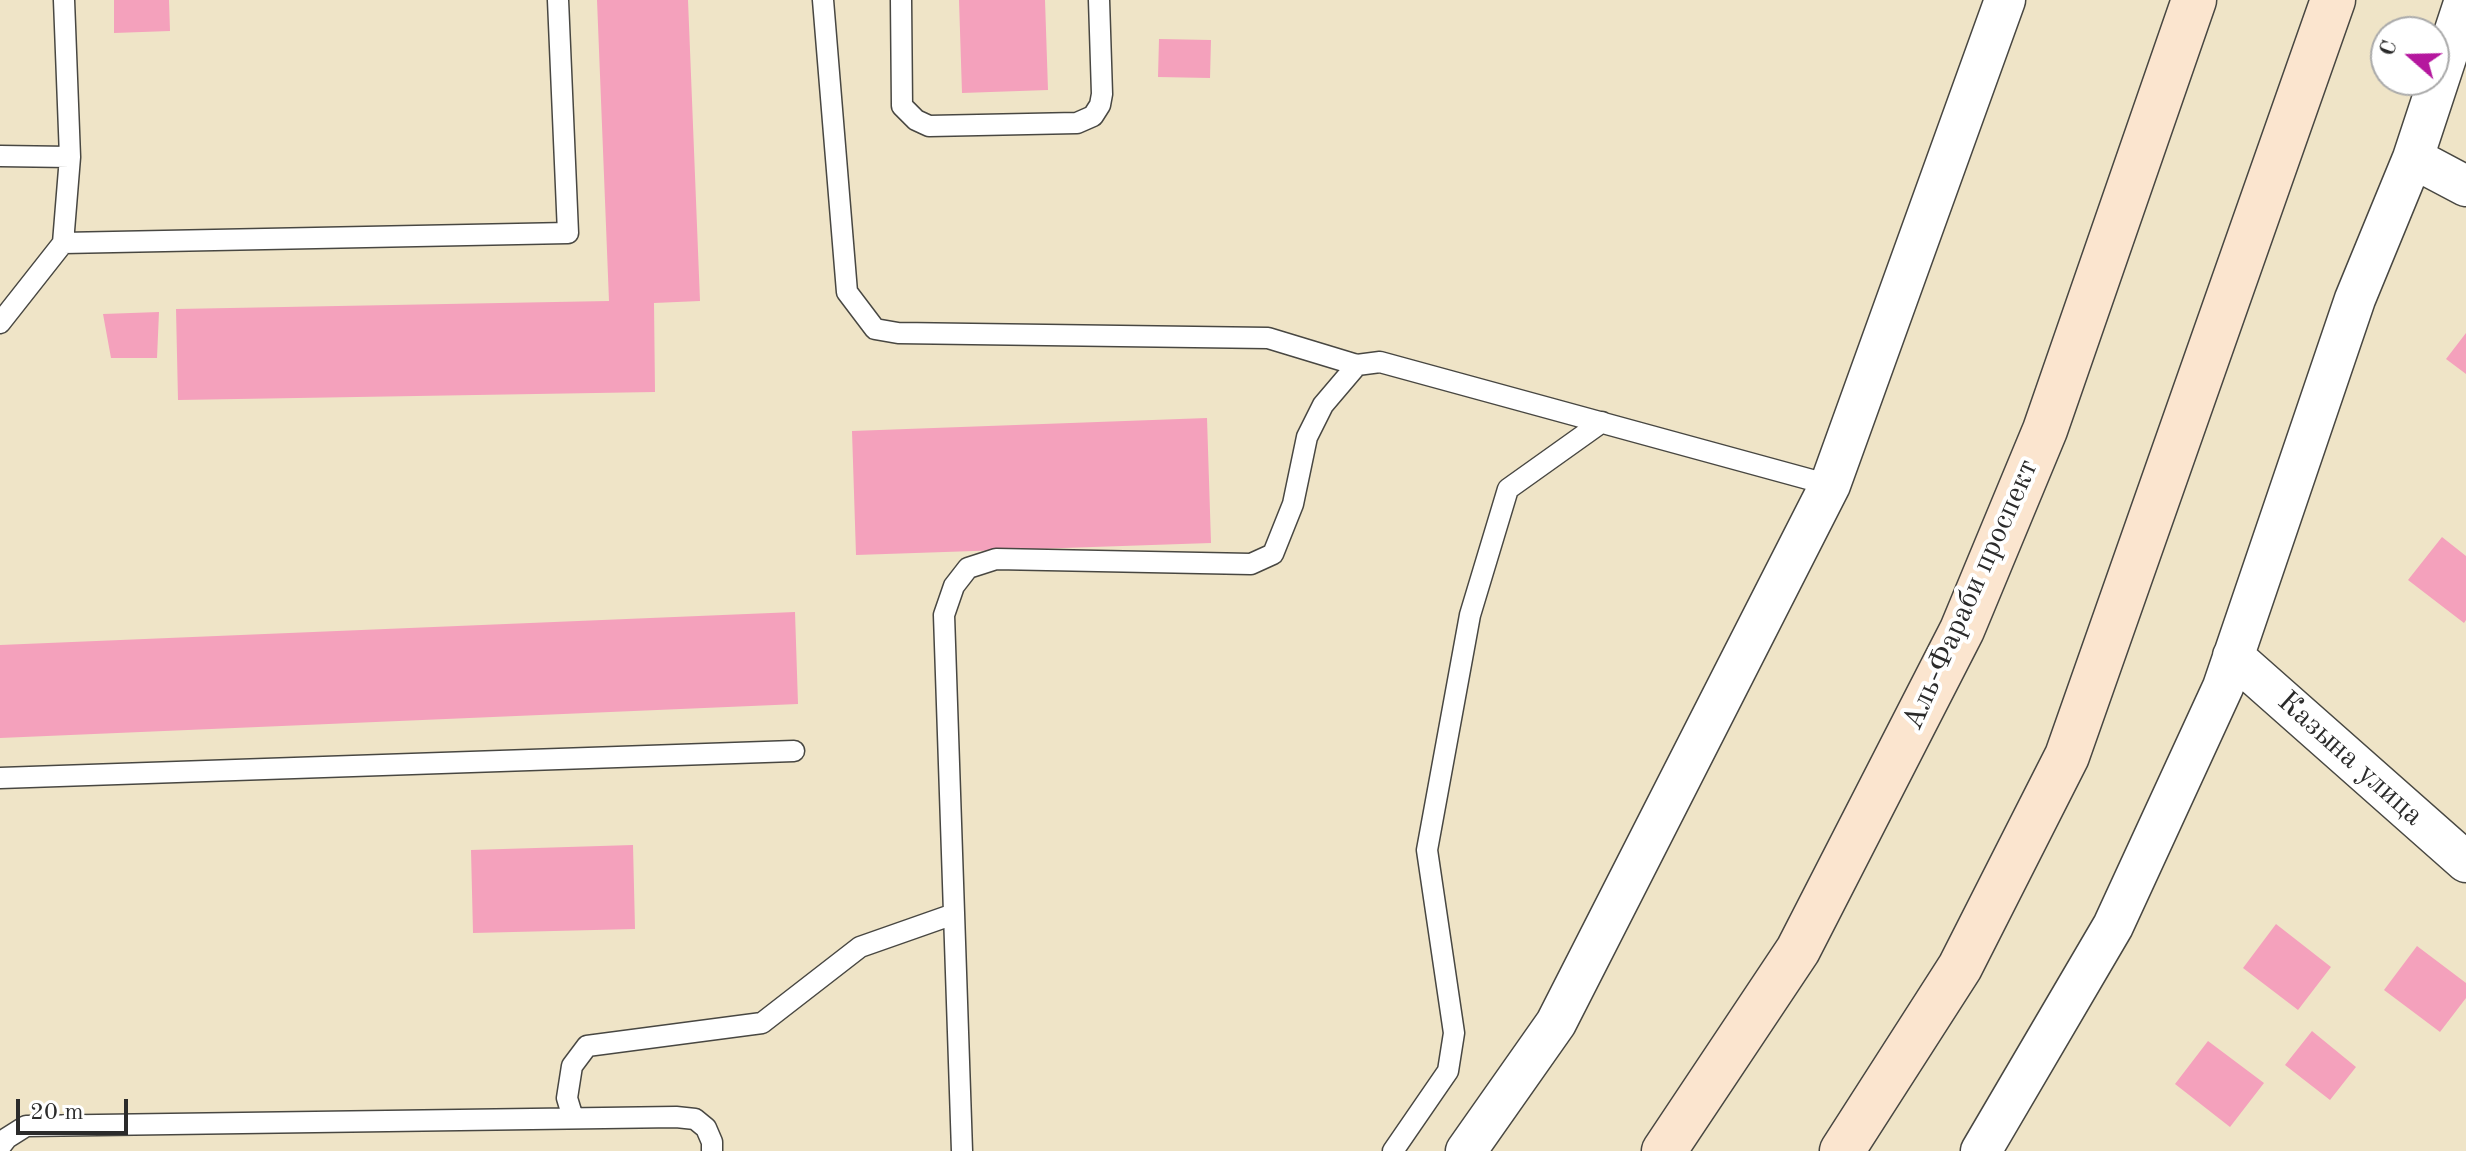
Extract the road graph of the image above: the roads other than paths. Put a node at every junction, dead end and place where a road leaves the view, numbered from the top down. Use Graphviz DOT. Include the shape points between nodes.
graph roads {
  1 [pos="64,0"];
  2 [pos="558,0"];
  3 [pos="823,0"];
  4 [pos="901,0"];
  5 [pos="1099,0"];
  6 [pos="2005,0"];
  7 [pos="2194,0"];
  8 [pos="2333,0"];
  9 [pos="2465,0"];
  10 [pos="0,156"];
  11 [pos="70,157"];
  12 [pos="2413,158"];
  13 [pos="2466,186"];
  14 [pos="63,243"];
  15 [pos="0,323"];
  16 [pos="1357,365"];
  17 [pos="1602,422"];
  18 [pos="1830,485"];
  19 [pos="2233,656"];
  20 [pos="794,751"];
  21 [pos="0,778"];
  22 [pos="2466,862"];
  23 [pos="954,914"];
  24 [pos="573,1118"];
  25 [pos="0,1147"];
  26 [pos="712,1151"];
  27 [pos="962,1151"];
  28 [pos="1393,1151"];
  29 [pos="1466,1151"];
  30 [pos="1664,1151"];
  31 [pos="1842,1151"];
  32 [pos="1981,1151"];
  1 -- 11 [label="lane"];
  2 -- 14 [label="lane" via="568,233"];
  3 -- 16 [label="lane" via="847,292 875,329 1268,338"];
  4 -- 5 [label="lane" via="902,106 929,126 1077,123 1093,116 1102,94"];
  6 -- 18 [label="street"];
  7 -- 30 [label="street, Аль-Фараби проспект" via="2045,430 1962,630 1798,950"];
  8 -- 31 [label="street" via="2067,756 1960,967"];
  9 -- 12 [label="street"];
  10 -- 11 [label="lane"];
  11 -- 14 [label="lane"];
  12 -- 13 [label="street"];
  12 -- 19 [label="street" via="2355,299"];
  14 -- 15 [label="lane"];
  16 -- 17 [label="lane" via="1380,362"];
  16 -- 23 [label="lane" via="1323,405 1307,437 1293,504 1273,554 1251,564 996,559 968,568 954,586 944,615"];
  17 -- 18 [label="lane"];
  17 -- 28 [label="lane" via="1508,489 1470,615 1427,850 1454,1033 1448,1071"];
  18 -- 29 [label="street" via="1556,1023"];
  19 -- 22 [label="street, Казына улица"];
  19 -- 32 [label="street" via="2113,926"];
  20 -- 21 [label="lane"];
  23 -- 24 [label="lane" via="860,947 762,1023 587,1046 572,1066 567,1098"];
  23 -- 27 [label="lane"];
  24 -- 25 [label="lane" via="26,1126"];
  24 -- 26 [label="lane" via="695,1119 706,1128"];
}
